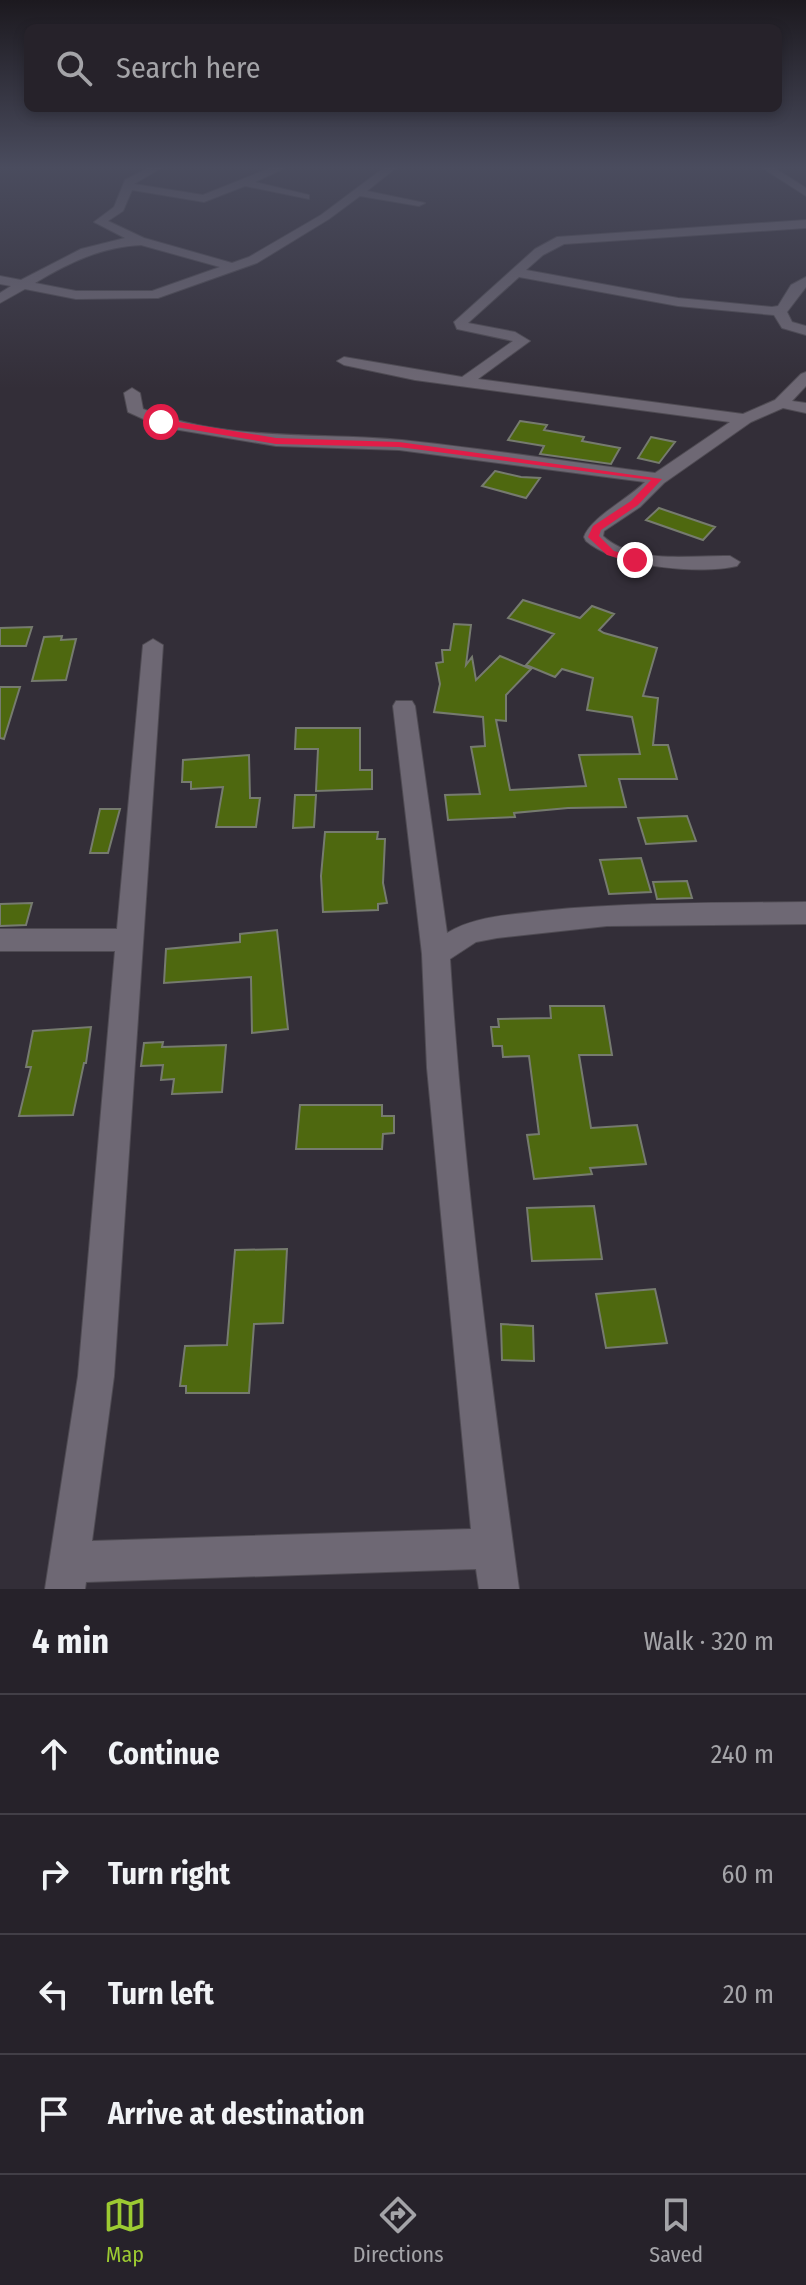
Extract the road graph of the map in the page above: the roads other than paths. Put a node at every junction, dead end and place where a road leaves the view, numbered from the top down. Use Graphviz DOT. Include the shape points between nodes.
graph roads {
  1 [pos="139,241"];
  2 [pos="141,241"];
  3 [pos="287,241"];
  4 [pos="558,241"];
  5 [pos="234,267"];
  6 [pos="519,273"];
  7 [pos="0,280"];
  8 [pos="806,281"];
  9 [pos="23,285"];
  10 [pos="0,299"];
  11 [pos="779,311"];
  12 [pos="806,331"];
  13 [pos="344,361"];
  14 [pos="806,377"];
  15 [pos="467,380"];
  16 [pos="132,393"];
  17 [pos="781,403"];
  18 [pos="806,408"];
  19 [pos="745,419"];
  20 [pos="658,479"];
  21 [pos="730,562"];
  22 [pos="153,645"];
  23 [pos="404,706"];
  24 [pos="806,913"];
  25 [pos="0,940"];
  26 [pos="131,940"];
  27 [pos="436,954"];
  28 [pos="493,1548"];
  29 [pos="68,1576"];
  30 [pos="499,1589"];
  1 -- 9 [label="street" via="79,256"];
  2 -- 5 [label="street"];
  3 -- 5 [label="street"];
  4 -- 6 [label="street"];
  5 -- 9 [label="street" via="139,297 76,295"];
  6 -- 11 [label="street" via="678,302"];
  6 -- 15 [label="street" via="491,292 461,324 523,341"];
  7 -- 9 [label="street"];
  8 -- 11 [label="street"];
  9 -- 10 [label="street"];
  11 -- 12 [label="street" via="787,325"];
  13 -- 15 [label="street"];
  14 -- 17 [label="street"];
  15 -- 19 [label="street"];
  16 -- 20 [label="street" via="136,412 161,422 276,441 399,445"];
  17 -- 18 [label="street"];
  17 -- 19 [label="street"];
  19 -- 20 [label="street"];
  20 -- 21 [label="street" via="596,528 593,537 600,546 635,560"];
  22 -- 26 [label="street"];
  23 -- 27 [label="street"];
  24 -- 27 [label="street" via="607,915 497,927 469,933"];
  25 -- 26 [label="street"];
  26 -- 29 [label="street" via="96,1376"];
  27 -- 28 [label="street" via="442,1068"];
  28 -- 29 [label="street"];
  28 -- 30 [label="street"];
}
